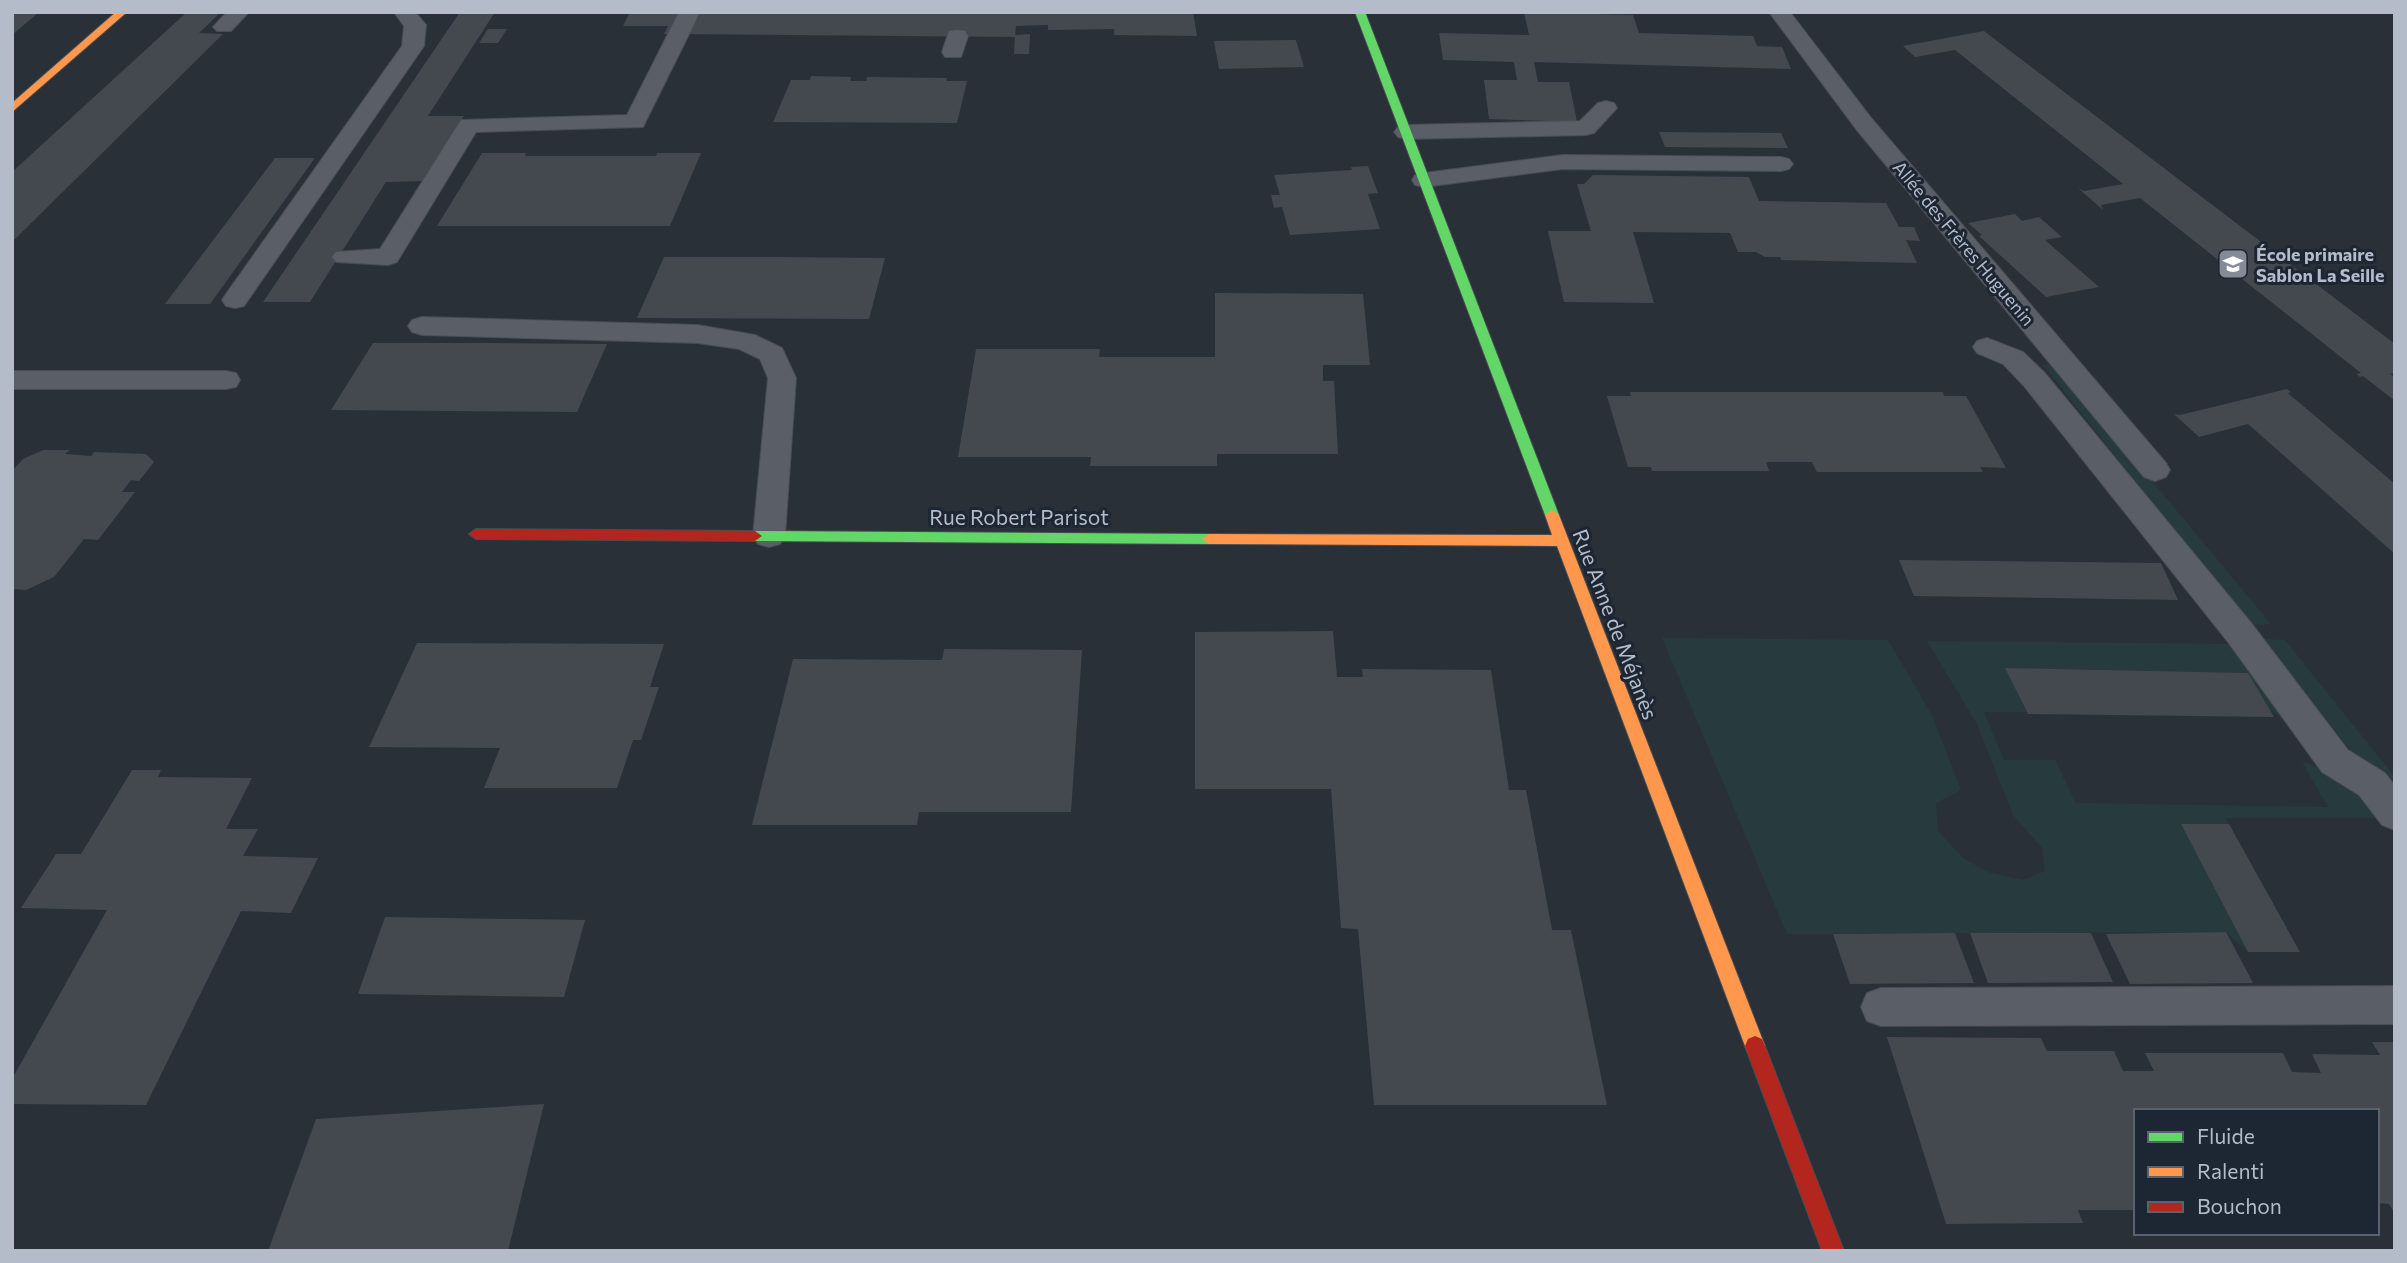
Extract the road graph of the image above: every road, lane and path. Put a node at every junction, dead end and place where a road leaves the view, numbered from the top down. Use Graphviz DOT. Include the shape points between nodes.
graph roads {
  1 [pos="122,12"];
  2 [pos="404,12"];
  3 [pos="690,12"];
  4 [pos="1360,12"];
  5 [pos="1779,12"];
  6 [pos="1606,108"];
  7 [pos="12,109"];
  8 [pos="1406,132"];
  9 [pos="1781,164"];
  10 [pos="1424,180"];
  11 [pos="345,257"];
  12 [pos="235,300"];
  13 [pos="422,326"];
  14 [pos="1987,347"];
  15 [pos="12,380"];
  16 [pos="226,380"];
  17 [pos="2155,470"];
  18 [pos="476,534"];
  19 [pos="769,536"];
  20 [pos="1562,541"];
  21 [pos="2395,814"];
  22 [pos="2395,1005"];
  23 [pos="1881,1007"];
  24 [pos="1833,1251"];
  1 -- 7 [label="street"];
  2 -- 12 [label="lane" via="415,25 413,46"];
  3 -- 11 [label="lane" via="635,122 469,125 388,257"];
  4 -- 8 [label="street, Rue Anne de Méjanès"];
  5 -- 17 [label="lane, Allée des Frères Huguenin" via="1864,124"];
  6 -- 8 [label="lane" via="1586,128"];
  8 -- 10 [label="street, Rue Anne de Méjanès"];
  9 -- 10 [label="lane" via="1563,162"];
  10 -- 20 [label="street, Rue Anne de Méjanès"];
  13 -- 19 [label="lane" via="698,334 746,341 772,354 782,378"];
  14 -- 21 [label="lane" via="2013,358 2034,379 2239,633 2335,761 2371,784"];
  15 -- 16 [label="lane"];
  18 -- 19 [label="street, Rue Robert Parisot"];
  19 -- 20 [label="street, Rue Robert Parisot"];
  20 -- 24 [label="street, Rue Anne de Méjanès"];
  22 -- 23 [label="lane"];
}
